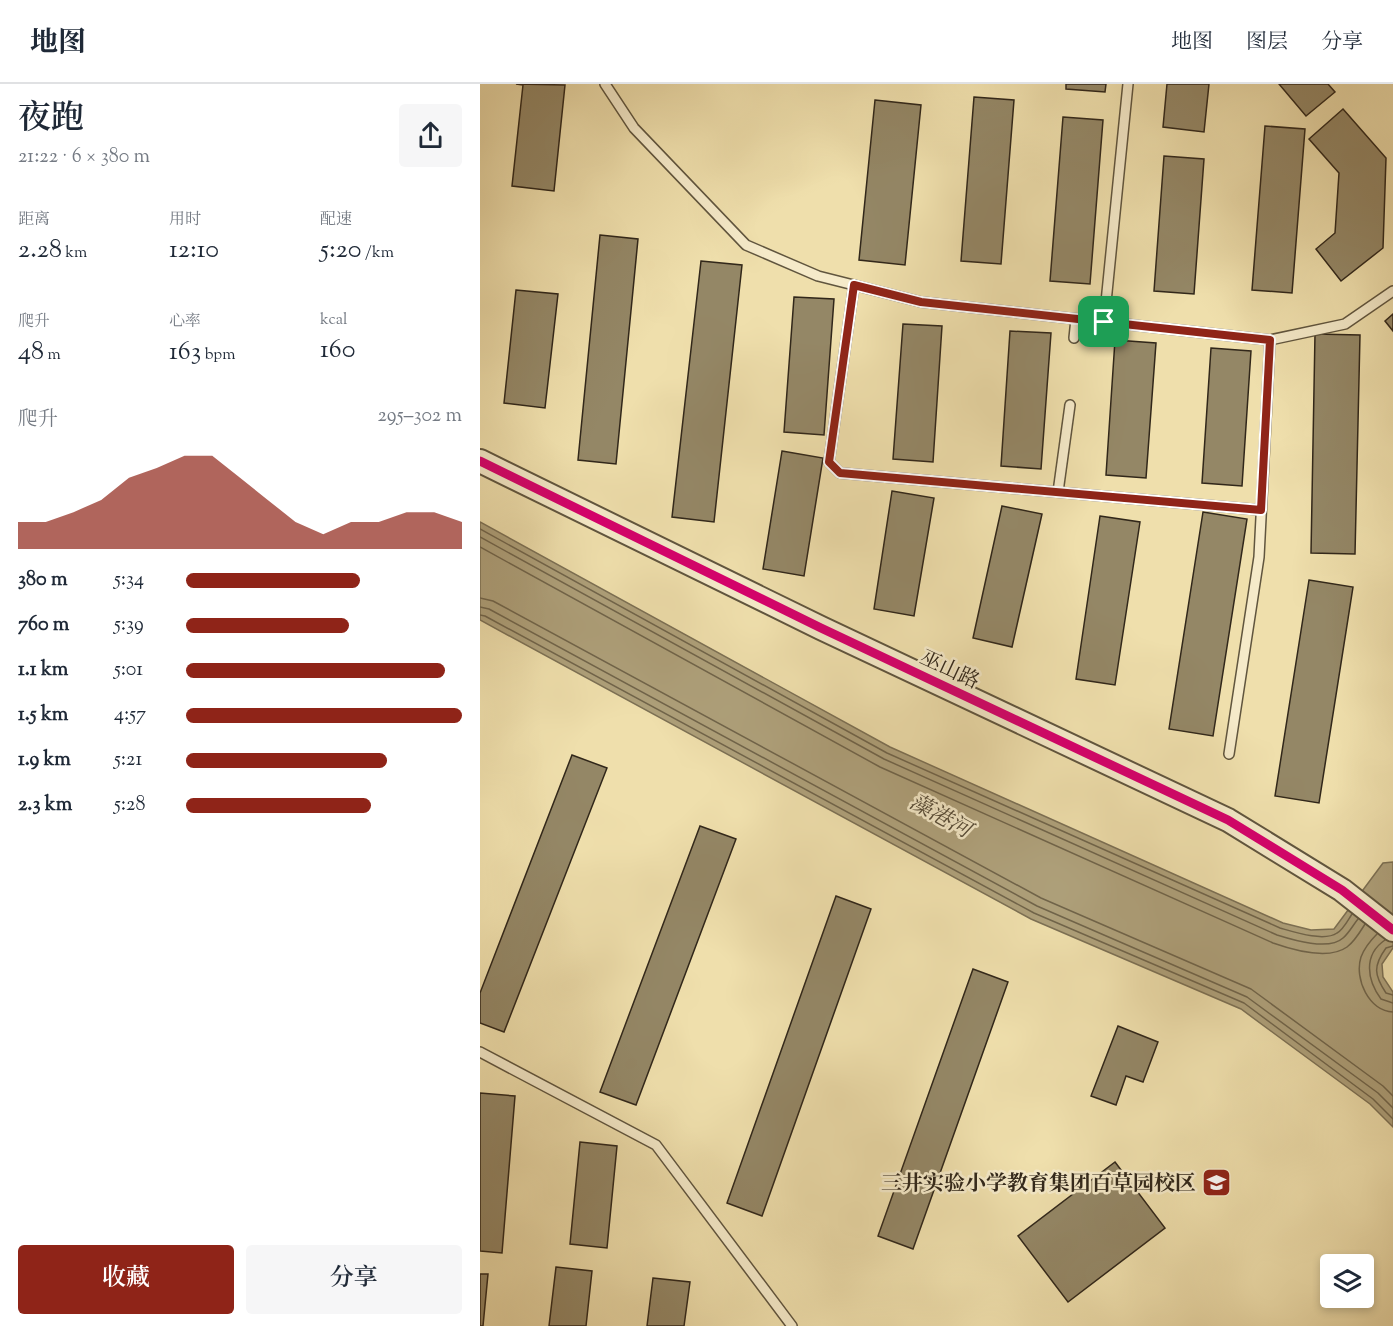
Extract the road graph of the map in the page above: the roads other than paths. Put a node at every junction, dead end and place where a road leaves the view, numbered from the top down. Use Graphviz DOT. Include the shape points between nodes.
graph roads {
  1 [pos="605,84"];
  2 [pos="1128,84"];
  3 [pos="854,285"];
  4 [pos="1393,291"];
  5 [pos="1076,319"];
  6 [pos="1104,322"];
  7 [pos="1074,338"];
  8 [pos="1270,340"];
  9 [pos="1070,405"];
  10 [pos="480,461"];
  11 [pos="1058,492"];
  12 [pos="1261,510"];
  13 [pos="1229,754"];
  14 [pos="1393,930"];
  15 [pos="480,1053"];
  16 [pos="792,1326"];
  1 -- 3 [label="lane" via="634,128 746,245 818,276"];
  2 -- 6 [label="lane"];
  3 -- 5 [label="lane" via="921,302"];
  3 -- 11 [label="lane" via="829,462 840,473"];
  4 -- 8 [label="lane" via="1345,324"];
  5 -- 6 [label="lane"];
  5 -- 7 [label="lane"];
  6 -- 8 [label="lane"];
  8 -- 12 [label="lane"];
  9 -- 11 [label="lane"];
  10 -- 14 [label="street, 巫山路" via="810,623 1228,820 1342,890"];
  11 -- 12 [label="lane"];
  12 -- 13 [label="lane" via="1259,556"];
  15 -- 16 [label="lane" via="657,1145"];
}
